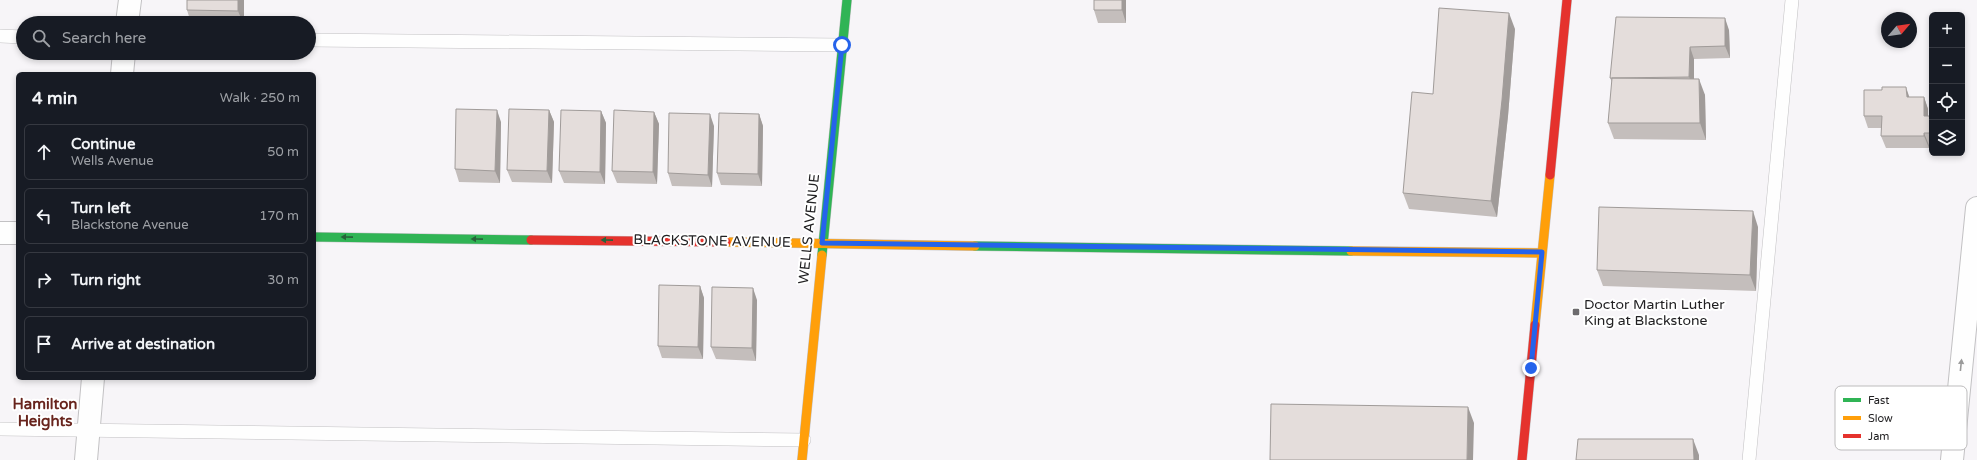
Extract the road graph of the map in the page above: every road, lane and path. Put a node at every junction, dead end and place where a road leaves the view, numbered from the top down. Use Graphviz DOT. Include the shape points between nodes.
graph roads {
  1 [pos="130,0"];
  2 [pos="847,0"];
  3 [pos="1567,0"];
  4 [pos="1792,0"];
  5 [pos="128,16"];
  6 [pos="0,36"];
  7 [pos="16,37"];
  8 [pos="316,40"];
  9 [pos="842,45"];
  10 [pos="123,60"];
  11 [pos="122,72"];
  12 [pos="1977,208"];
  13 [pos="0,233"];
  14 [pos="16,233"];
  15 [pos="316,237"];
  16 [pos="822,243"];
  17 [pos="1542,252"];
  18 [pos="93,380"];
  19 [pos="1959,386"];
  20 [pos="0,429"];
  21 [pos="88,429"];
  22 [pos="804,440"];
  23 [pos="1953,450"];
  24 [pos="86,460"];
  25 [pos="802,460"];
  26 [pos="1522,460"];
  27 [pos="1749,460"];
  28 [pos="1952,460"];
  1 -- 5 [label="street"];
  2 -- 9 [label="street, WELLS AVENUE"];
  3 -- 17 [label="street"];
  4 -- 27 [label="lane"];
  6 -- 7 [label="lane"];
  8 -- 9 [label="lane"];
  9 -- 16 [label="street, WELLS AVENUE"];
  10 -- 11 [label="street"];
  19 -- 12 [label="street, one-way"];
  13 -- 14 [label="street"];
  16 -- 15 [label="street, BLACKSTONE AVENUE, one-way"];
  16 -- 17 [label="street, BLACKSTONE AVENUE"];
  16 -- 22 [label="street, WELLS AVENUE"];
  17 -- 26 [label="street"];
  18 -- 21 [label="street"];
  20 -- 21 [label="lane"];
  21 -- 22 [label="lane"];
  21 -- 24 [label="street"];
  22 -- 25 [label="street, WELLS AVENUE"];
  28 -- 23 [label="street, one-way"];
}
